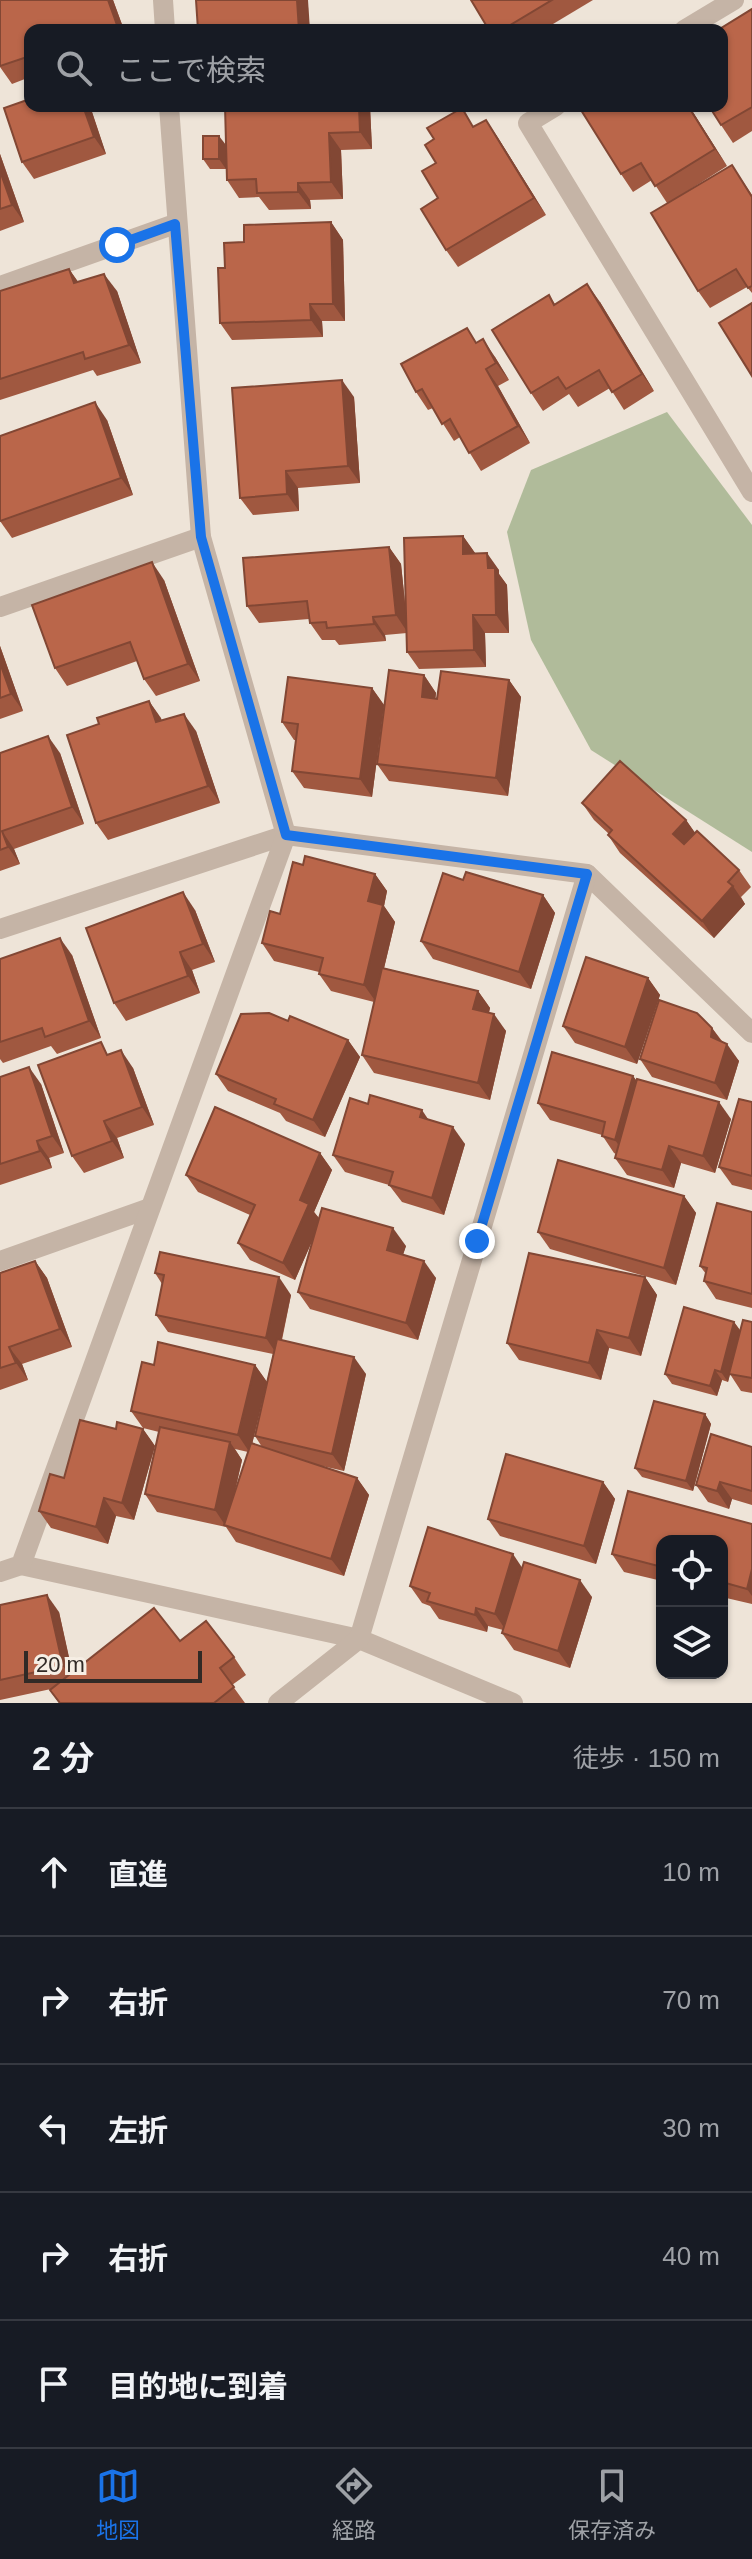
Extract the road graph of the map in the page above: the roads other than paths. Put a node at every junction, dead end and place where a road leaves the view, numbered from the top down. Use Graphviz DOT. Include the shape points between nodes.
graph roads {
  1 [pos="163,0"];
  2 [pos="734,0"];
  3 [pos="165,24"];
  4 [pos="694,24"];
  5 [pos="169,112"];
  6 [pos="546,112"];
  7 [pos="175,224"];
  8 [pos="0,286"];
  9 [pos="752,492"];
  10 [pos="201,537"];
  11 [pos="0,607"];
  12 [pos="286,835"];
  13 [pos="587,874"];
  14 [pos="0,929"];
  15 [pos="752,1033"];
  16 [pos="150,1208"];
  17 [pos="0,1261"];
  18 [pos="21,1565"];
  19 [pos="0,1572"];
  20 [pos="359,1639"];
  21 [pos="278,1703"];
  22 [pos="513,1703"];
  1 -- 3 [label="street"];
  2 -- 4 [label="street"];
  5 -- 7 [label="street"];
  6 -- 9 [label="street" via="528,123"];
  7 -- 8 [label="street"];
  7 -- 10 [label="street"];
  10 -- 11 [label="street"];
  10 -- 12 [label="street"];
  12 -- 13 [label="street"];
  12 -- 14 [label="street"];
  12 -- 16 [label="street"];
  13 -- 15 [label="street"];
  13 -- 20 [label="street"];
  16 -- 17 [label="street"];
  16 -- 18 [label="street"];
  18 -- 19 [label="street"];
  18 -- 20 [label="street"];
  20 -- 21 [label="street"];
  20 -- 22 [label="street"];
}
